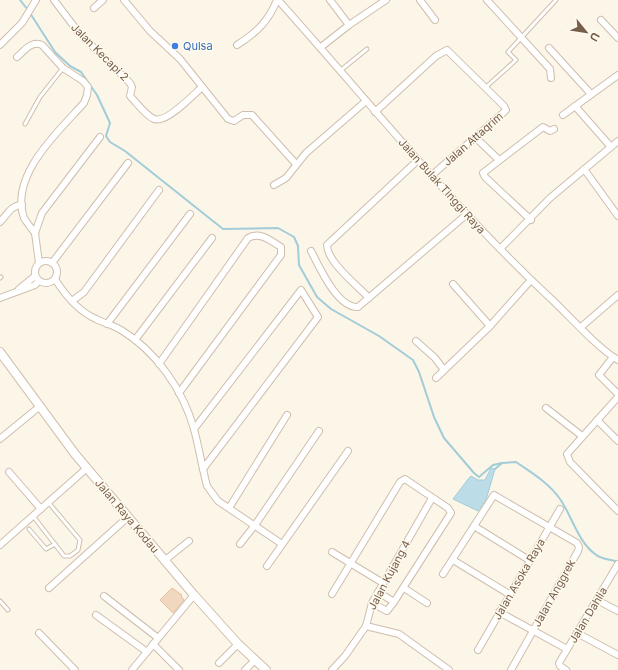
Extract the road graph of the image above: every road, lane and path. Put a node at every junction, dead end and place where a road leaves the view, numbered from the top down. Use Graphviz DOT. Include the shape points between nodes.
graph roads {
  1 [pos="36,0"];
  2 [pos="54,0"];
  3 [pos="103,0"];
  4 [pos="124,0"];
  5 [pos="278,0"];
  6 [pos="330,0"];
  7 [pos="386,0"];
  8 [pos="420,0"];
  9 [pos="487,0"];
  10 [pos="556,0"];
  11 [pos="94,8"];
  12 [pos="434,20"];
  13 [pos="601,20"];
  14 [pos="349,25"];
  15 [pos="521,38"];
  16 [pos="618,38"];
  17 [pos="0,44"];
  18 [pos="237,45"];
  19 [pos="321,47"];
  20 [pos="549,48"];
  21 [pos="367,49"];
  22 [pos="17,57"];
  23 [pos="63,68"];
  24 [pos="341,70"];
  25 [pos="618,75"];
  26 [pos="551,78"];
  27 [pos="202,88"];
  28 [pos="484,88"];
  29 [pos="590,94"];
  30 [pos="366,101"];
  31 [pos="575,106"];
  32 [pos="375,112"];
  33 [pos="563,115"];
  34 [pos="25,124"];
  35 [pos="554,129"];
  36 [pos="100,137"];
  37 [pos="475,137"];
  38 [pos="618,142"];
  39 [pos="611,146"];
  40 [pos="418,160"];
  41 [pos="499,160"];
  42 [pos="128,163"];
  43 [pos="296,164"];
  44 [pos="584,169"];
  45 [pos="431,176"];
  46 [pos="274,186"];
  47 [pos="160,190"];
  48 [pos="22,205"];
  49 [pos="190,214"];
  50 [pos="466,215"];
  51 [pos="618,216"];
  52 [pos="531,220"];
  53 [pos="0,222"];
  54 [pos="35,233"];
  55 [pos="212,238"];
  56 [pos="500,249"];
  57 [pos="311,251"];
  58 [pos="39,263"];
  59 [pos="52,263"];
  60 [pos="35,276"];
  61 [pos="55,279"];
  62 [pos="531,280"];
  63 [pos="39,282"];
  64 [pos="453,284"];
  65 [pos="18,290"];
  66 [pos="618,295"];
  67 [pos="0,298"];
  68 [pos="369,298"];
  69 [pos="72,302"];
  70 [pos="107,324"];
  71 [pos="490,326"];
  72 [pos="581,327"];
  73 [pos="135,340"];
  74 [pos="416,341"];
  75 [pos="0,352"];
  76 [pos="615,359"];
  77 [pos="158,364"];
  78 [pos="444,370"];
  79 [pos="436,378"];
  80 [pos="179,393"];
  81 [pos="618,394"];
  82 [pos="618,397"];
  83 [pos="39,407"];
  84 [pos="546,408"];
  85 [pos="288,415"];
  86 [pos="597,420"];
  87 [pos="194,429"];
  88 [pos="319,431"];
  89 [pos="582,436"];
  90 [pos="0,439"];
  91 [pos="618,441"];
  92 [pos="348,451"];
  93 [pos="87,468"];
  94 [pos="203,469"];
  95 [pos="9,472"];
  96 [pos="432,498"];
  97 [pos="48,502"];
  98 [pos="41,508"];
  99 [pos="229,508"];
  100 [pos="560,509"];
  101 [pos="618,511"];
  102 [pos="33,516"];
  103 [pos="128,517"];
  104 [pos="255,525"];
  105 [pos="474,526"];
  106 [pos="550,527"];
  107 [pos="29,529"];
  108 [pos="189,541"];
  109 [pos="55,544"];
  110 [pos="240,544"];
  111 [pos="282,544"];
  112 [pos="0,545"];
  113 [pos="332,552"];
  114 [pos="453,560"];
  115 [pos="529,560"];
  116 [pos="164,561"];
  117 [pos="351,563"];
  118 [pos="267,566"];
  119 [pos="617,566"];
  120 [pos="443,574"];
  121 [pos="384,583"];
  122 [pos="49,588"];
  123 [pos="404,588"];
  124 [pos="378,592"];
  125 [pos="332,594"];
  126 [pos="509,594"];
  127 [pos="194,595"];
  128 [pos="104,596"];
  129 [pos="597,600"];
  130 [pos="0,601"];
  131 [pos="394,602"];
  132 [pos="372,603"];
  133 [pos="427,603"];
  134 [pos="8,610"];
  135 [pos="618,611"];
  136 [pos="499,612"];
  137 [pos="96,615"];
  138 [pos="366,626"];
  139 [pos="533,631"];
  140 [pos="39,633"];
  141 [pos="577,633"];
  142 [pos="158,638"];
  143 [pos="153,644"];
  144 [pos="238,644"];
  145 [pos="567,649"];
  146 [pos="478,650"];
  147 [pos="147,652"];
  148 [pos="618,656"];
  149 [pos="255,660"];
  150 [pos="218,664"];
  151 [pos="558,667"];
  152 [pos="73,668"];
  153 [pos="64,670"];
  154 [pos="132,670"];
  155 [pos="179,670"];
  156 [pos="246,670"];
  157 [pos="266,670"];
  158 [pos="332,670"];
  159 [pos="449,670"];
  160 [pos="511,670"];
  161 [pos="566,670"];
  1 -- 17 [label="street" via="22,22"];
  2 -- 27 [label="street, Jalan Kecapi 2" via="78,34 132,85 130,96 148,115 155,119 164,119"];
  3 -- 11 [label="street"];
  4 -- 27 [label="street" via="150,31 180,59"];
  5 -- 18 [label="street" via="266,21"];
  5 -- 19 [label="street, Jalan Bulak Tinggi Raya"];
  6 -- 14 [label="street"];
  7 -- 14 [label="street"];
  8 -- 12 [label="street"];
  9 -- 15 [label="street"];
  10 -- 15 [label="lane"];
  13 -- 16 [label="street"];
  14 -- 19 [label="street"];
  15 -- 26 [label="street" via="550,69"];
  15 -- 28 [label="lane" via="508,52 516,60"];
  19 -- 24 [label="street, Jalan Bulak Tinggi Raya"];
  20 -- 29 [label="street"];
  21 -- 24 [label="lane"];
  22 -- 23 [label="street" via="38,43"];
  23 -- 34 [label="lane" via="40,97"];
  23 -- 48 [label="street" via="83,81 88,87 87,95 84,103 40,154 30,170 22,193"];
  24 -- 30 [label="street, Jalan Bulak Tinggi Raya"];
  25 -- 29 [label="street"];
  27 -- 43 [label="street" via="230,120 234,121 247,114 257,119"];
  28 -- 32 [label="street, Jalan Attaqrim" via="450,52 444,51"];
  28 -- 37 [label="street, Jalan Attaqrim" via="506,110"];
  29 -- 31 [label="street"];
  30 -- 32 [label="street, Jalan Bulak Tinggi Raya"];
  30 -- 43 [label="street"];
  31 -- 33 [label="street"];
  31 -- 39 [label="street"];
  32 -- 40 [label="street, Jalan Bulak Tinggi Raya"];
  35 -- 41 [label="street" via="550,131 543,127"];
  36 -- 54 [label="street" via="42,213"];
  37 -- 41 [label="street"];
  37 -- 45 [label="street, Jalan Attaqrim"];
  38 -- 39 [label="street"];
  39 -- 44 [label="street"];
  40 -- 45 [label="street, Jalan Bulak Tinggi Raya"];
  40 -- 68 [label="street" via="327,245 328,252 336,263"];
  41 -- 52 [label="street" via="484,172 484,177"];
  42 -- 59 [label="street"];
  43 -- 46 [label="street" via="286,178"];
  44 -- 51 [label="street"];
  44 -- 52 [label="street" via="550,198"];
  45 -- 50 [label="street, Jalan Bulak Tinggi Raya"];
  47 -- 69 [label="street" via="84,292"];
  48 -- 53 [label="street" via="11,208"];
  48 -- 54 [label="street" via="25,219"];
  49 -- 70 [label="street"];
  50 -- 56 [label="street, Jalan Bulak Tinggi Raya"];
  50 -- 68 [label="street"];
  52 -- 56 [label="street"];
  54 -- 58 [label="street"];
  55 -- 73 [label="street"];
  56 -- 62 [label="street, Jalan Bulak Tinggi Raya"];
  57 -- 68 [label="street" via="332,290 349,305 358,307"];
  58 -- 59 [label="street"];
  58 -- 60 [label="street" via="35,269"];
  59 -- 61 [label="street" via="56,269"];
  60 -- 63 [label="street"];
  60 -- 65 [label="street"];
  61 -- 63 [label="street" via="49,283"];
  61 -- 69 [label="street"];
  62 -- 71 [label="street"];
  62 -- 72 [label="street, Jalan Bulak Tinggi Raya"];
  63 -- 65 [label="street"];
  64 -- 71 [label="street"];
  65 -- 67 [label="street"];
  66 -- 72 [label="street"];
  69 -- 70 [label="street"];
  70 -- 73 [label="street"];
  71 -- 78 [label="street"];
  72 -- 76 [label="street, Jalan Bulak Tinggi Raya"];
  73 -- 77 [label="street"];
  74 -- 78 [label="street"];
  75 -- 83 [label="street, Jalan Raya Kodau"];
  76 -- 81 [label="street" via="599,375"];
  77 -- 80 [label="street"];
  77 -- 80 [label="street" via="248,238 257,235 264,237 281,248 281,255"];
  78 -- 79 [label="street"];
  80 -- 87 [label="street"];
  82 -- 86 [label="street"];
  83 -- 90 [label="street"];
  83 -- 93 [label="street, Jalan Raya Kodau"];
  84 -- 89 [label="street"];
  85 -- 99 [label="street"];
  86 -- 89 [label="street"];
  86 -- 91 [label="street"];
  87 -- 94 [label="street"];
  87 -- 94 [label="street" via="301,290 318,318"];
  88 -- 104 [label="street"];
  89 -- 101 [label="street" via="569,451 568,458"];
  92 -- 111 [label="street"];
  93 -- 97 [label="street"];
  93 -- 103 [label="street, Jalan Raya Kodau"];
  94 -- 99 [label="street" via="211,493"];
  95 -- 98 [label="street"];
  96 -- 117 [label="street" via="403,479"];
  96 -- 121 [label="street, Jalan Kujang 4"];
  96 -- 123 [label="street" via="448,508 451,513"];
  97 -- 98 [label="street"];
  97 -- 109 [label="lane" via="80,540 78,550 68,557 64,556"];
  98 -- 102 [label="street"];
  99 -- 104 [label="street"];
  100 -- 106 [label="street, Jalan Asoka Raya"];
  102 -- 109 [label="lane"];
  102 -- 112 [label="street"];
  103 -- 116 [label="street, Jalan Raya Kodau"];
  103 -- 122 [label="street"];
  104 -- 110 [label="street"];
  104 -- 111 [label="street"];
  105 -- 106 [label="street" via="494,495"];
  105 -- 114 [label="street"];
  105 -- 115 [label="street"];
  106 -- 115 [label="street, Jalan Asoka Raya"];
  106 -- 139 [label="street, Jalan Anggrek" via="577,543 579,547"];
  107 -- 109 [label="lane" via="46,549"];
  108 -- 116 [label="street"];
  111 -- 118 [label="street"];
  113 -- 117 [label="street"];
  114 -- 120 [label="street"];
  114 -- 126 [label="street"];
  115 -- 126 [label="street, Jalan Asoka Raya"];
  116 -- 127 [label="street, Jalan Raya Kodau"];
  117 -- 121 [label="street"];
  117 -- 125 [label="street"];
  119 -- 129 [label="street, Jalan Dahlia"];
  121 -- 124 [label="street, Jalan Kujang 4"];
  123 -- 131 [label="street"];
  123 -- 133 [label="street"];
  124 -- 131 [label="street"];
  124 -- 132 [label="street, Jalan Kujang 4"];
  126 -- 136 [label="street, Jalan Asoka Raya"];
  127 -- 142 [label="street"];
  127 -- 144 [label="street, Jalan Raya Kodau"];
  128 -- 142 [label="street"];
  129 -- 135 [label="street"];
  129 -- 141 [label="street, Jalan Dahlia"];
  130 -- 134 [label="lane"];
  131 -- 132 [label="street" via="387,611"];
  132 -- 138 [label="street, Jalan Kujang 4"];
  136 -- 139 [label="street"];
  136 -- 146 [label="street, Jalan Asoka Raya"];
  137 -- 147 [label="street"];
  138 -- 158 [label="street, Jalan Kujang 4"];
  138 -- 159 [label="street" via="403,636"];
  139 -- 145 [label="street"];
  139 -- 160 [label="street, Jalan Anggrek"];
  140 -- 152 [label="street"];
  141 -- 145 [label="street, Jalan Dahlia"];
  141 -- 148 [label="street"];
  142 -- 143 [label="street"];
  143 -- 147 [label="street"];
  143 -- 155 [label="street"];
  144 -- 149 [label="street, Jalan Raya Kodau"];
  144 -- 150 [label="street"];
  145 -- 151 [label="street, Jalan Dahlia"];
  147 -- 154 [label="street"];
  149 -- 156 [label="street"];
  149 -- 157 [label="street, Jalan Raya Kodau"];
  151 -- 161 [label="street"];
  152 -- 153 [label="street"];
}
